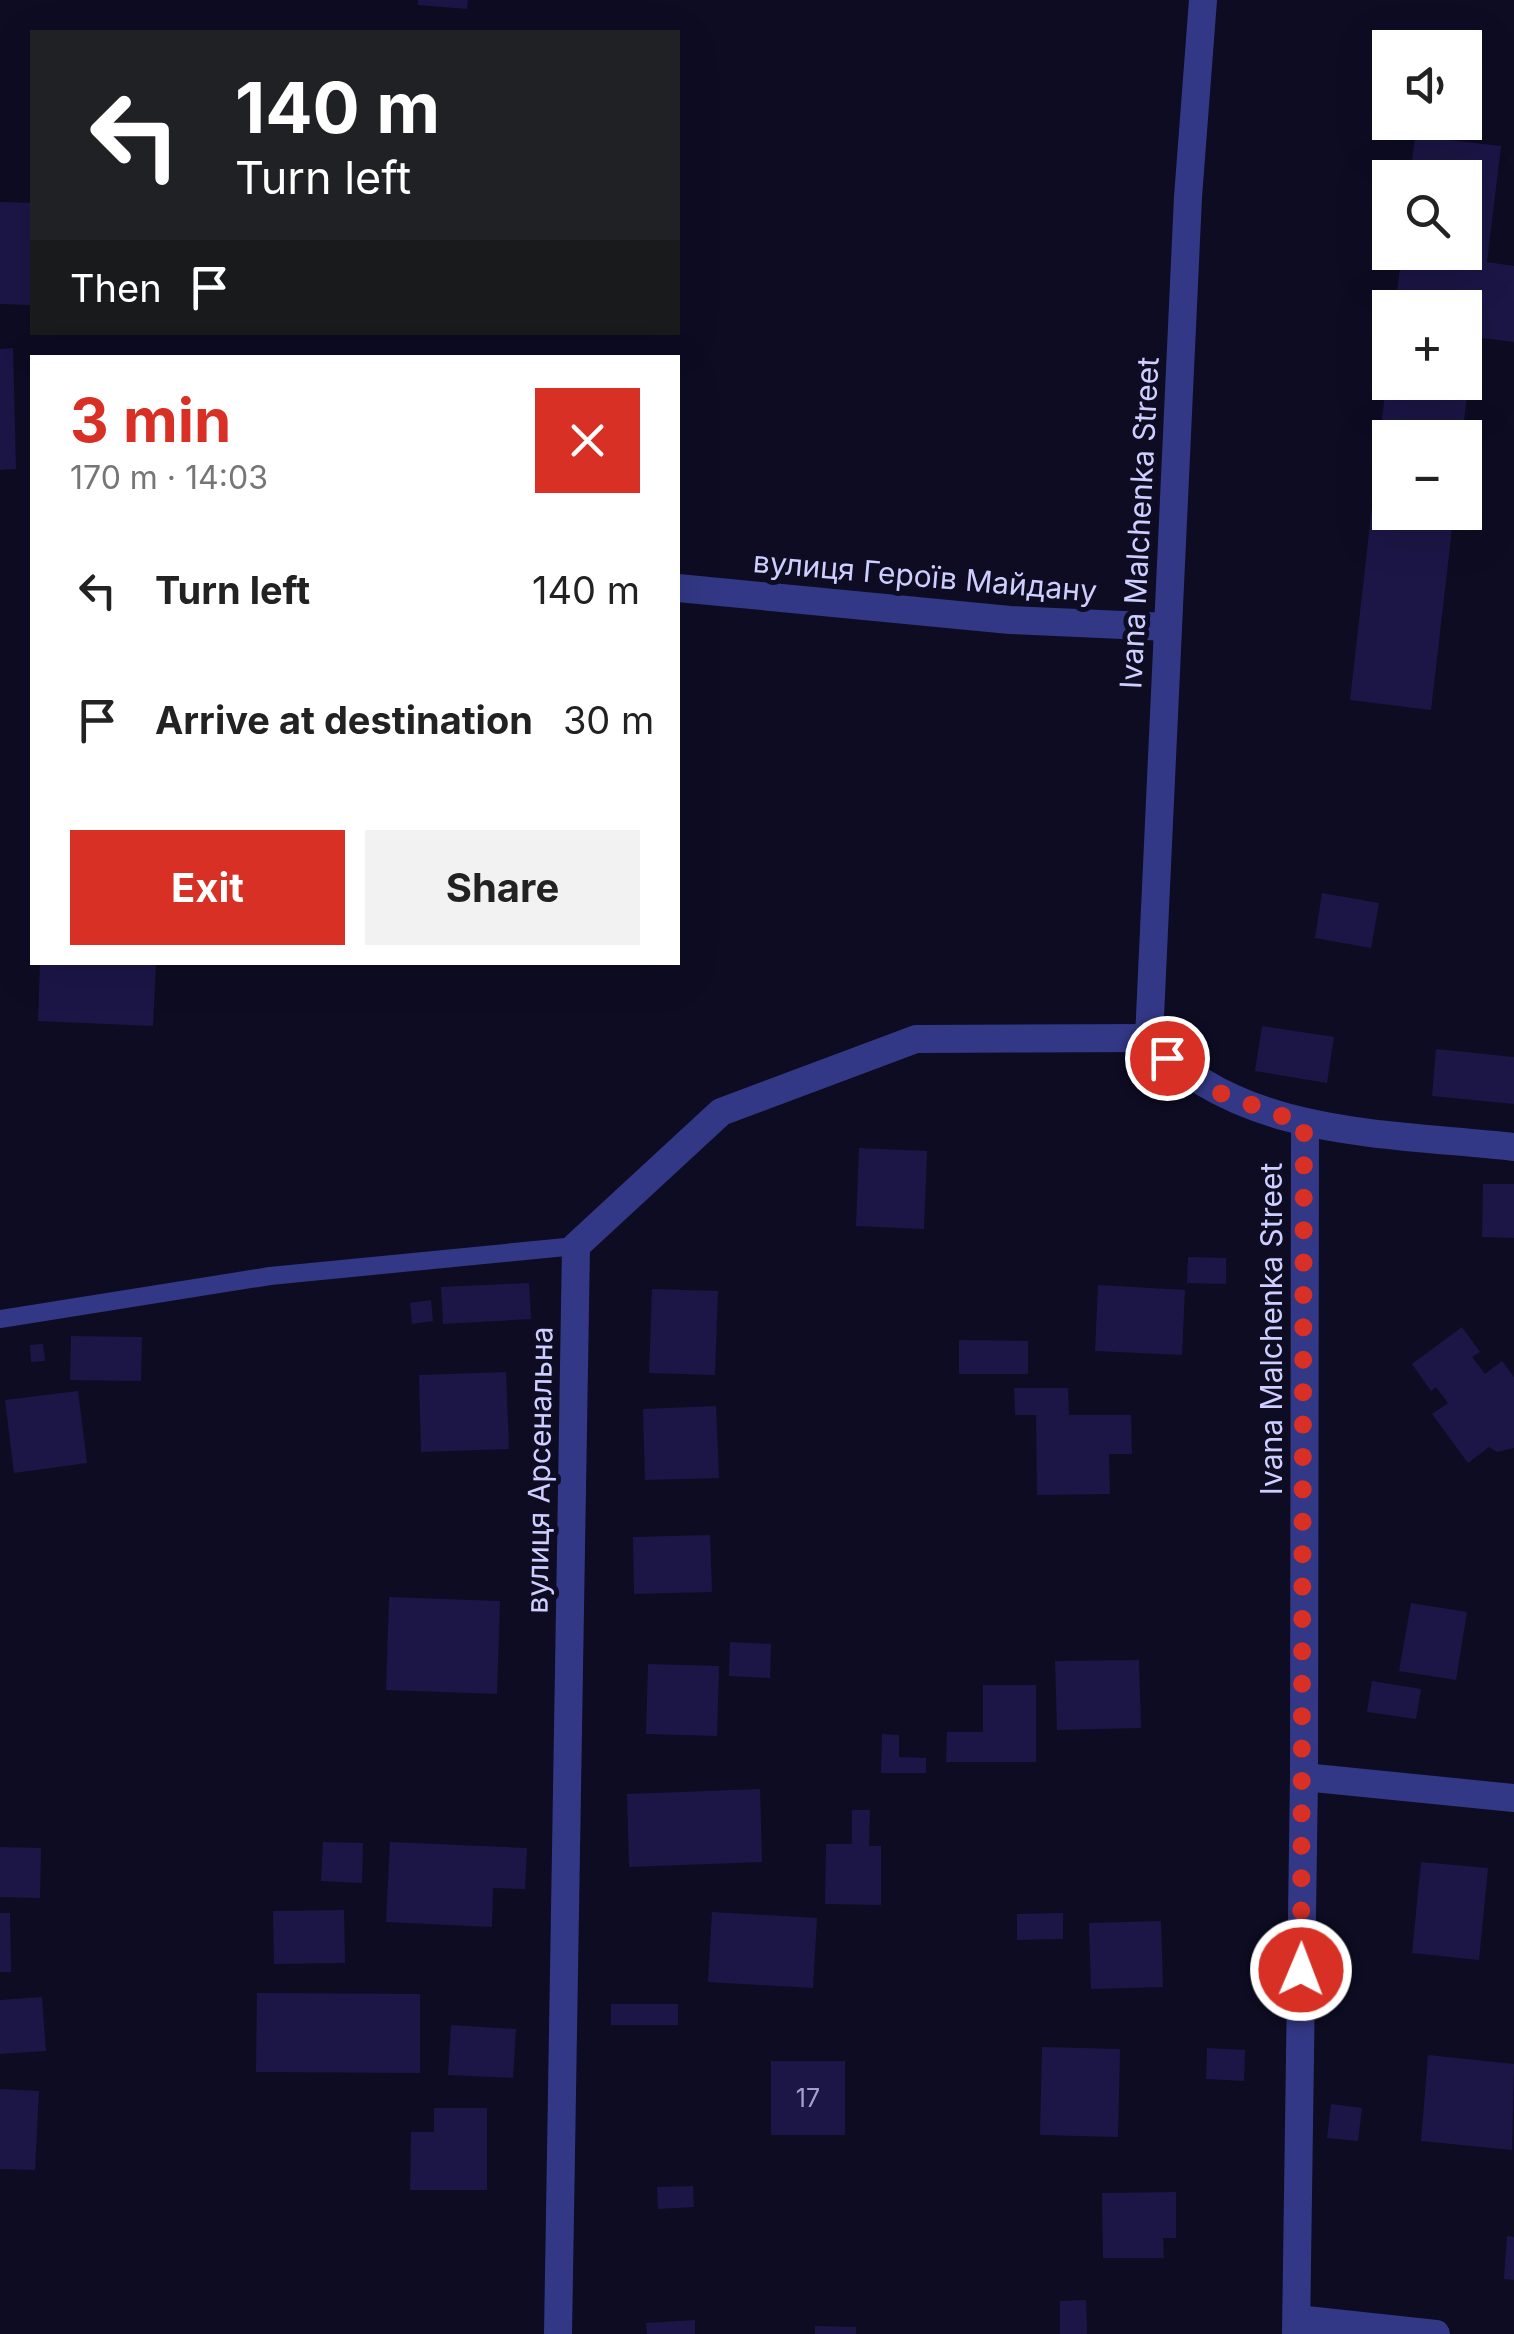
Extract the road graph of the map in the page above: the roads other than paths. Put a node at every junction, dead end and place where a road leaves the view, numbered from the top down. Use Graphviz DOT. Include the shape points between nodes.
graph roads {
  1 [pos="1203,0"];
  2 [pos="680,588"];
  3 [pos="1168,627"];
  4 [pos="1149,1038"];
  5 [pos="1304,1124"];
  6 [pos="1514,1148"];
  7 [pos="576,1246"];
  8 [pos="0,1319"];
  9 [pos="1304,1777"];
  10 [pos="1514,1798"];
  11 [pos="1296,2326"];
  12 [pos="558,2334"];
  13 [pos="1436,2334"];
  1 -- 3 [label="street, Ivana Malchenka Street"];
  2 -- 3 [label="street, вулиця Героїв Майдану" via="1010,620"];
  3 -- 4 [label="street, Ivana Malchenka Street"];
  4 -- 5 [label="street, Ivana Malchenka Street" via="1206,1085"];
  4 -- 7 [label="street" via="916,1039 721,1112"];
  5 -- 6 [label="street"];
  5 -- 9 [label="street, Ivana Malchenka Street"];
  7 -- 8 [label="lane" via="270,1276"];
  7 -- 12 [label="street, вулиця Арсенальна"];
  9 -- 10 [label="street"];
  9 -- 11 [label="street, Ivana Malchenka Street"];
  11 -- 13 [label="street"];
}
